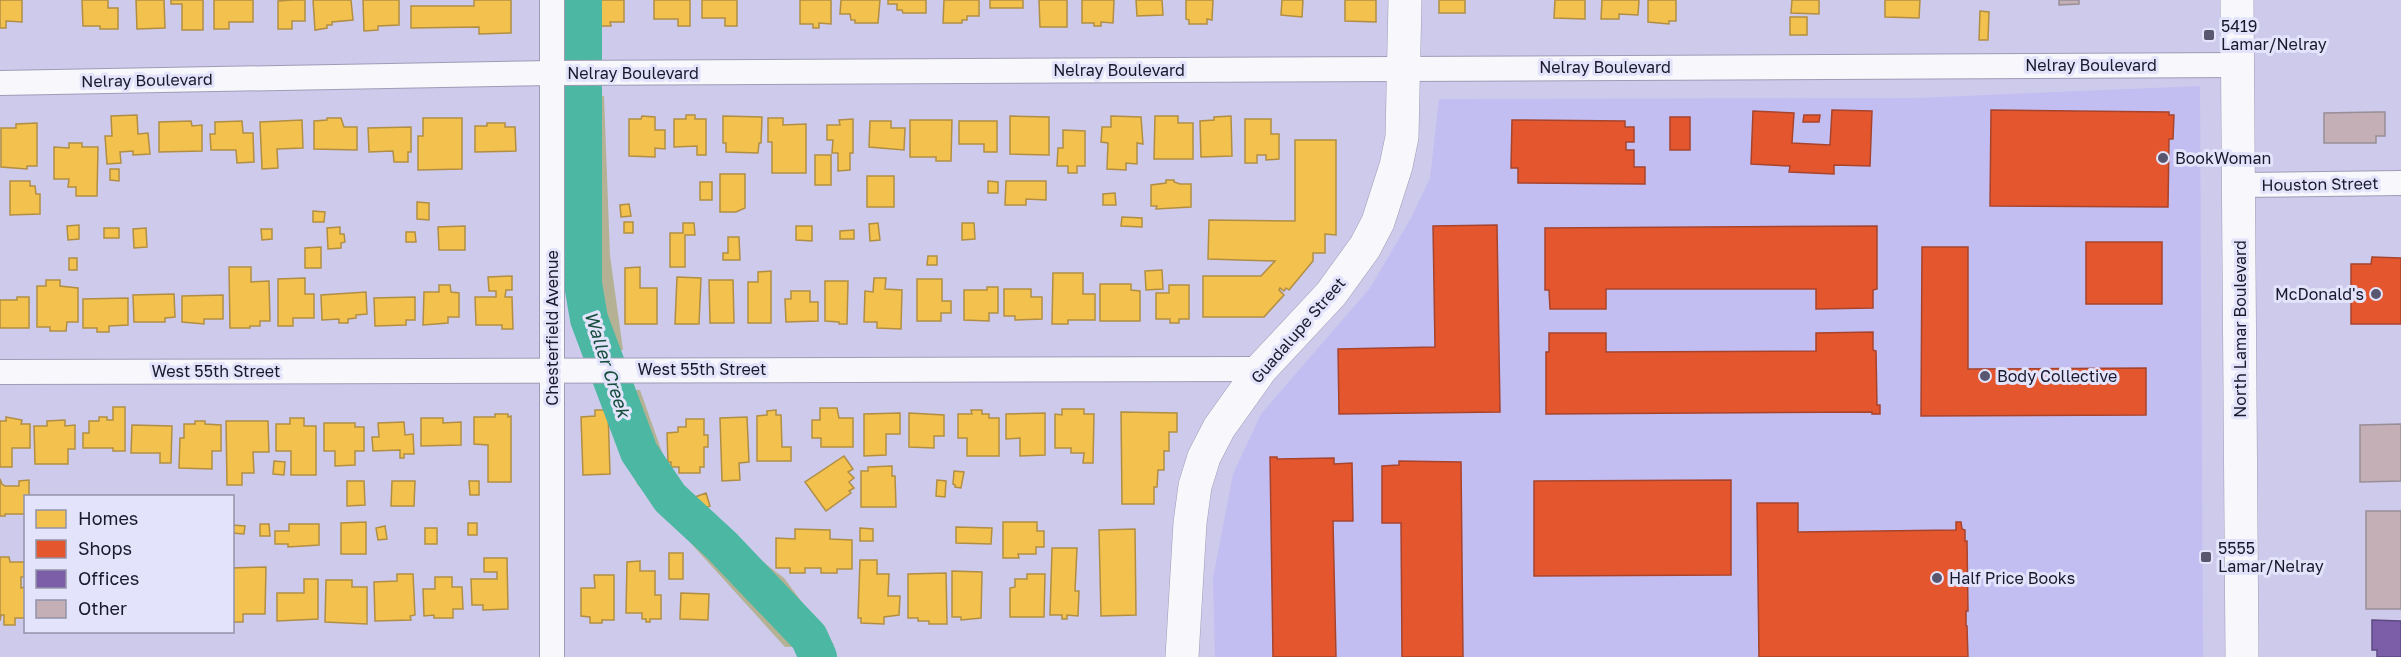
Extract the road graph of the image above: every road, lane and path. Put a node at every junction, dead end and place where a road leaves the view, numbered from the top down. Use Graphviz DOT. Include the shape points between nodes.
graph roads {
  1 [pos="552,0"];
  2 [pos="1405,0"];
  3 [pos="2237,0"];
  4 [pos="2238,65"];
  5 [pos="1404,69"];
  6 [pos="552,73"];
  7 [pos="0,83"];
  8 [pos="2401,183"];
  9 [pos="2239,185"];
  10 [pos="1261,369"];
  11 [pos="552,370"];
  12 [pos="0,372"];
  13 [pos="552,657"];
  14 [pos="1182,657"];
  15 [pos="2242,657"];
  1 -- 6 [label="street, Chesterfield Avenue"];
  2 -- 5 [label="street, Guadalupe Street"];
  3 -- 4 [label="street, North Lamar Boulevard"];
  4 -- 5 [label="street, Nelray Boulevard"];
  4 -- 9 [label="street, North Lamar Boulevard"];
  5 -- 6 [label="street, Nelray Boulevard"];
  5 -- 10 [label="street, Guadalupe Street" via="1402,137 1378,222 1331,294"];
  6 -- 7 [label="street, Nelray Boulevard"];
  6 -- 11 [label="street, Chesterfield Avenue"];
  8 -- 9 [label="street, Houston Street"];
  9 -- 15 [label="street, North Lamar Boulevard"];
  10 -- 11 [label="street, West 55th Street"];
  10 -- 14 [label="street, Guadalupe Street" via="1217,432 1195,486"];
  11 -- 12 [label="street, West 55th Street"];
  11 -- 13 [label="street, Chesterfield Avenue"];
}
